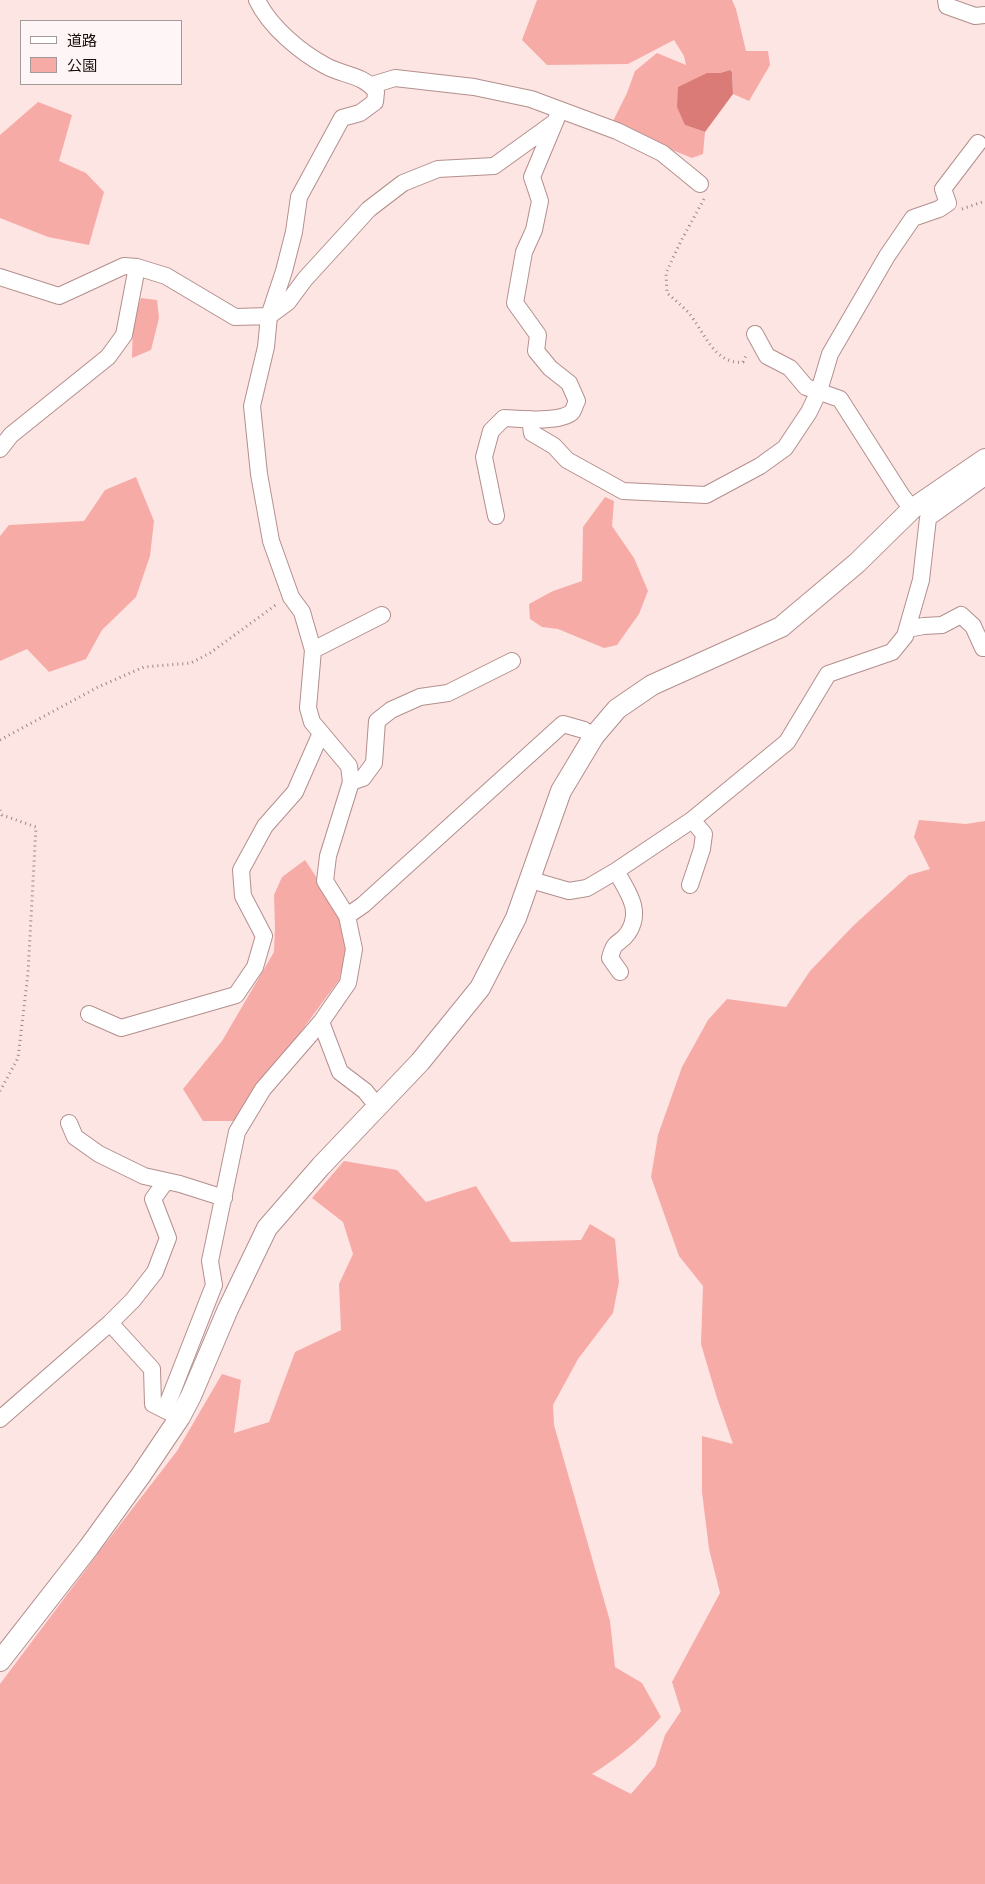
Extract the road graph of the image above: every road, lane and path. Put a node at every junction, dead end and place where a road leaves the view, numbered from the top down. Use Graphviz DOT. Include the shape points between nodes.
graph roads {
  1 [pos="257,0"];
  2 [pos="946,0"];
  3 [pos="985,15"];
  4 [pos="372,85"];
  5 [pos="557,116"];
  6 [pos="978,143"];
  7 [pos="700,184"];
  8 [pos="985,201"];
  9 [pos="948,203"];
  10 [pos="137,267"];
  11 [pos="0,277"];
  12 [pos="269,316"];
  13 [pos="756,334"];
  14 [pos="819,391"];
  15 [pos="530,419"];
  16 [pos="0,450"];
  17 [pos="985,459"];
  18 [pos="985,477"];
  19 [pos="912,509"];
  20 [pos="496,516"];
  21 [pos="291,597"];
  22 [pos="382,615"];
  23 [pos="907,629"];
  24 [pos="985,648"];
  25 [pos="313,650"];
  26 [pos="512,661"];
  27 [pos="321,733"];
  28 [pos="594,736"];
  29 [pos="0,740"];
  30 [pos="351,782"];
  31 [pos="0,810"];
  32 [pos="692,820"];
  33 [pos="616,872"];
  34 [pos="531,880"];
  35 [pos="690,885"];
  36 [pos="347,916"];
  37 [pos="620,972"];
  38 [pos="89,1014"];
  39 [pos="321,1022"];
  40 [pos="0,1091"];
  41 [pos="378,1108"];
  42 [pos="69,1123"];
  43 [pos="166,1181"];
  44 [pos="224,1198"];
  45 [pos="110,1323"];
  46 [pos="172,1413"];
  47 [pos="0,1419"];
  48 [pos="0,1661"];
  1 -- 4 [label="street" via="284,37 326,66"];
  2 -- 3 [label="street" via="947,6 975,16"];
  4 -- 5 [label="street" via="395,78 474,87 531,99"];
  4 -- 12 [label="street" via="376,92 375,102 360,113 342,118 299,197 294,232"];
  5 -- 7 [label="street" via="617,131 662,153"];
  5 -- 12 [label="street" via="494,166 438,169 403,183 369,209 288,302"];
  5 -- 15 [label="street" via="532,177 540,201 534,230 524,252 515,303 538,335 536,351 570,384 577,401 572,411 562,418"];
  6 -- 9 [label="street" via="943,189"];
  7 -- 13 [label="path" via="706,196 666,273 667,293 688,312 717,354 733,363 743,362"];
  8 -- 9 [label="path" via="959,210"];
  9 -- 14 [label="street" via="913,218 830,354"];
  10 -- 11 [label="street" via="124,266 58,296"];
  10 -- 12 [label="street" via="166,276 235,317"];
  10 -- 16 [label="street" via="124,335 108,356 11,435"];
  12 -- 21 [label="street" via="266,347 252,406 259,474 271,541"];
  13 -- 14 [label="street" via="766,356 790,368 806,387"];
  14 -- 15 [label="street" via="785,448 760,466 706,495 623,491 567,460 554,446 532,432"];
  14 -- 19 [label="street" via="840,399"];
  15 -- 20 [label="street" via="504,418 492,431 484,457"];
  17 -- 19 [label="street"];
  18 -- 23 [label="street" via="928,518 921,580"];
  19 -- 28 [label="street" via="856,563 781,627 652,685 617,709"];
  21 -- 25 [label="street" via="302,612"];
  21 -- 29 [label="path" via="191,663 144,667 98,686"];
  22 -- 25 [label="street"];
  23 -- 24 [label="street" via="942,625 961,615 973,626"];
  23 -- 32 [label="street" via="892,652 828,674 787,742"];
  25 -- 27 [label="street" via="308,708 312,722"];
  26 -- 30 [label="street" via="448,693 420,697 391,710 377,721 374,763 363,778"];
  27 -- 30 [label="street" via="349,766"];
  27 -- 38 [label="street" via="295,792 265,826 241,870 243,896 264,936 255,967 236,996 121,1028"];
  28 -- 34 [label="street" via="561,791"];
  28 -- 36 [label="street" via="563,724 364,905"];
  30 -- 36 [label="street" via="328,856 325,882"];
  31 -- 40 [label="path" via="2,815 36,827 28,972 18,1058"];
  32 -- 33 [label="street"];
  32 -- 35 [label="street" via="704,834"];
  33 -- 34 [label="street" via="587,888 569,891"];
  33 -- 37 [label="street" via="634,904 634,918 628,934 613,945 610,958"];
  34 -- 41 [label="street" via="516,918 480,988"];
  36 -- 39 [label="street" via="354,949 348,983"];
  39 -- 41 [label="street" via="340,1072 365,1091"];
  39 -- 44 [label="street" via="263,1089 238,1132"];
  41 -- 46 [label="street" via="267,1228 191,1396"];
  42 -- 43 [label="street" via="75,1137 99,1154 144,1176"];
  43 -- 44 [label="street"];
  43 -- 45 [label="street" via="153,1199 168,1238 155,1272 134,1300"];
  44 -- 46 [label="street" via="210,1261 214,1285"];
  45 -- 46 [label="street" via="152,1369 153,1404"];
  45 -- 47 [label="street"];
  46 -- 48 [label="street" via="141,1475"];
}
